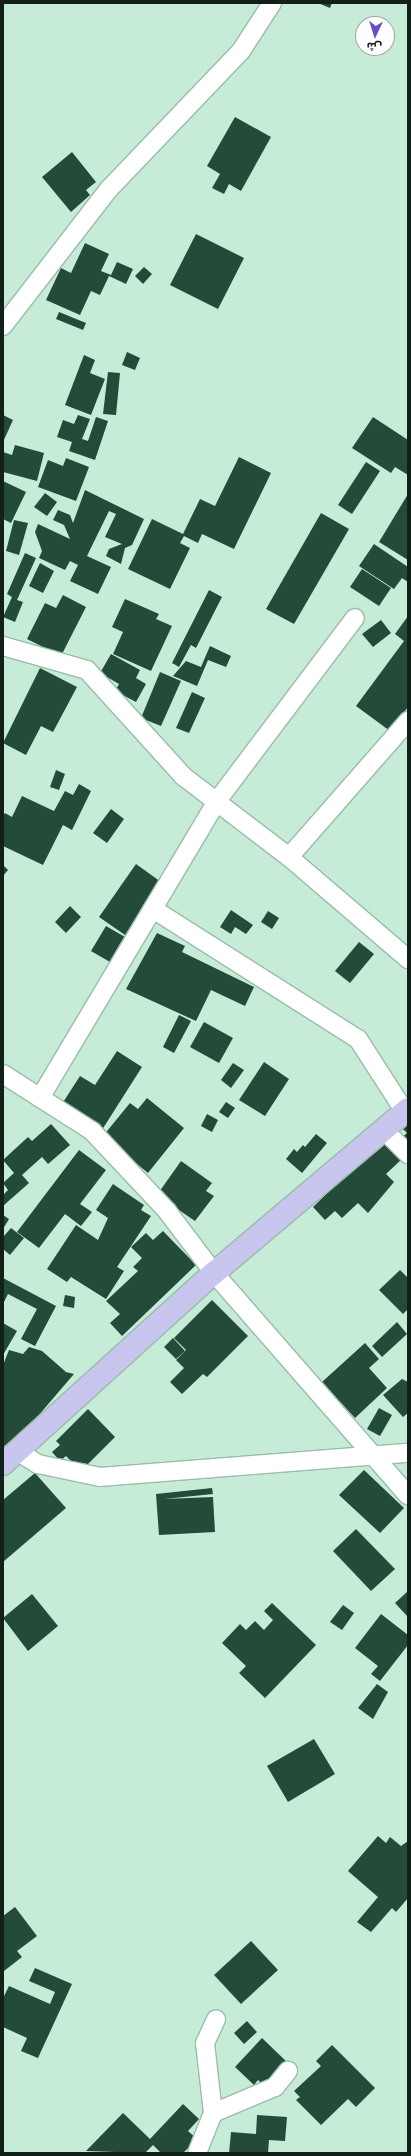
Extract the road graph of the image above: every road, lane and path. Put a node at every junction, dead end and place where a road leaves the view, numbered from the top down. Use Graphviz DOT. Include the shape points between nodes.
graph roads {
  1 [pos="272,3"];
  2 [pos="3,326"];
  3 [pos="355,618"];
  4 [pos="3,646"];
  5 [pos="408,721"];
  6 [pos="217,801"];
  7 [pos="289,857"];
  8 [pos="153,909"];
  9 [pos="408,959"];
  10 [pos="3,1074"];
  11 [pos="40,1098"];
  12 [pos="406,1111"];
  13 [pos="385,1131"];
  14 [pos="408,1154"];
  15 [pos="214,1273"];
  16 [pos="408,1453"];
  17 [pos="372,1456"];
  18 [pos="10,1457"];
  19 [pos="408,1495"];
  20 [pos="216,2020"];
  21 [pos="288,2071"];
  22 [pos="213,2113"];
  23 [pos="197,2153"];
  1 -- 2 [label="street" via="241,51 109,189"];
  3 -- 6 [label="street"];
  4 -- 6 [label="street" via="87,670 183,776"];
  5 -- 7 [label="street"];
  6 -- 7 [label="street"];
  6 -- 8 [label="street"];
  7 -- 9 [label="street"];
  8 -- 11 [label="street"];
  8 -- 12 [label="street" via="358,1039"];
  10 -- 11 [label="street"];
  11 -- 15 [label="street" via="92,1131 167,1211"];
  12 -- 13 [label="main road"];
  13 -- 14 [label="street"];
  13 -- 15 [label="main road"];
  15 -- 17 [label="street"];
  15 -- 18 [label="main road"];
  16 -- 17 [label="street"];
  17 -- 18 [label="street" via="100,1477"];
  17 -- 19 [label="street"];
  20 -- 22 [label="street" via="205,2043"];
  21 -- 22 [label="street" via="268,2091"];
  22 -- 23 [label="street"];
}
